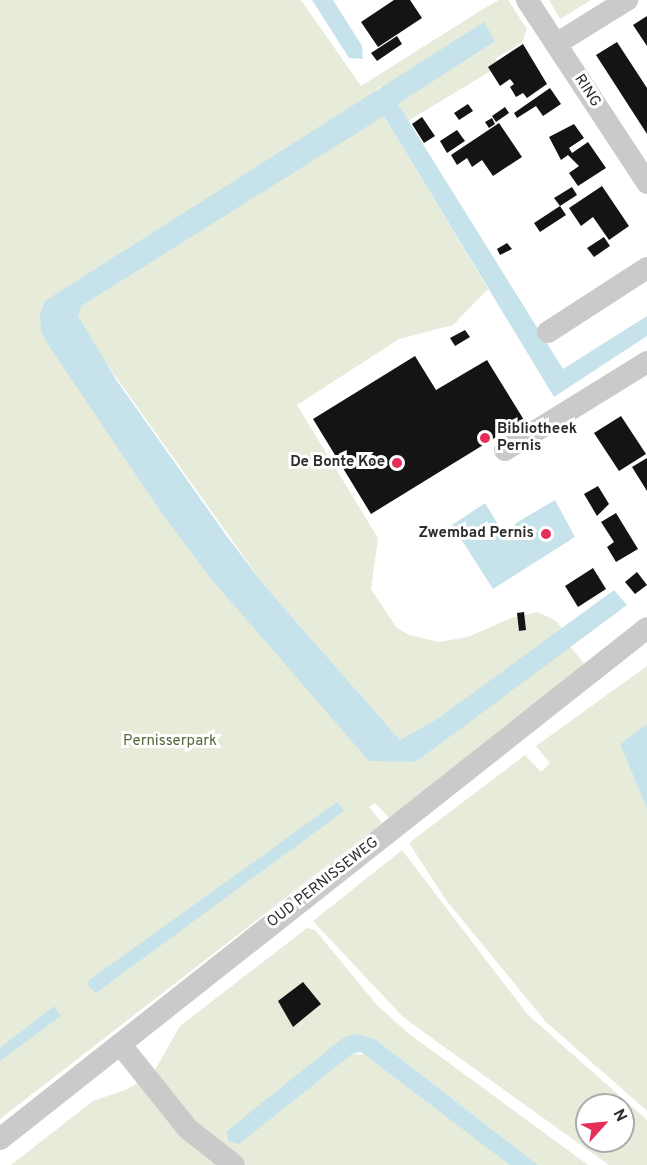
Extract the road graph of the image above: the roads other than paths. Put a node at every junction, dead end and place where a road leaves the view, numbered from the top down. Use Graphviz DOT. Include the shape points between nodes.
graph roads {
  1 [pos="527,0"];
  2 [pos="627,0"];
  3 [pos="556,44"];
  4 [pos="647,183"];
  5 [pos="647,268"];
  6 [pos="548,332"];
  7 [pos="647,362"];
  8 [pos="505,450"];
  9 [pos="647,628"];
  10 [pos="120,1044"];
  11 [pos="0,1139"];
  12 [pos="234,1165"];
  1 -- 3 [label="street, RING"];
  2 -- 3 [label="street"];
  3 -- 4 [label="street, RING"];
  5 -- 6 [label="street"];
  7 -- 8 [label="street"];
  9 -- 10 [label="street, OUD PERNISSEWEG"];
  10 -- 11 [label="street, OUD PERNISSEWEG"];
  10 -- 12 [label="street" via="188,1129"];
}
